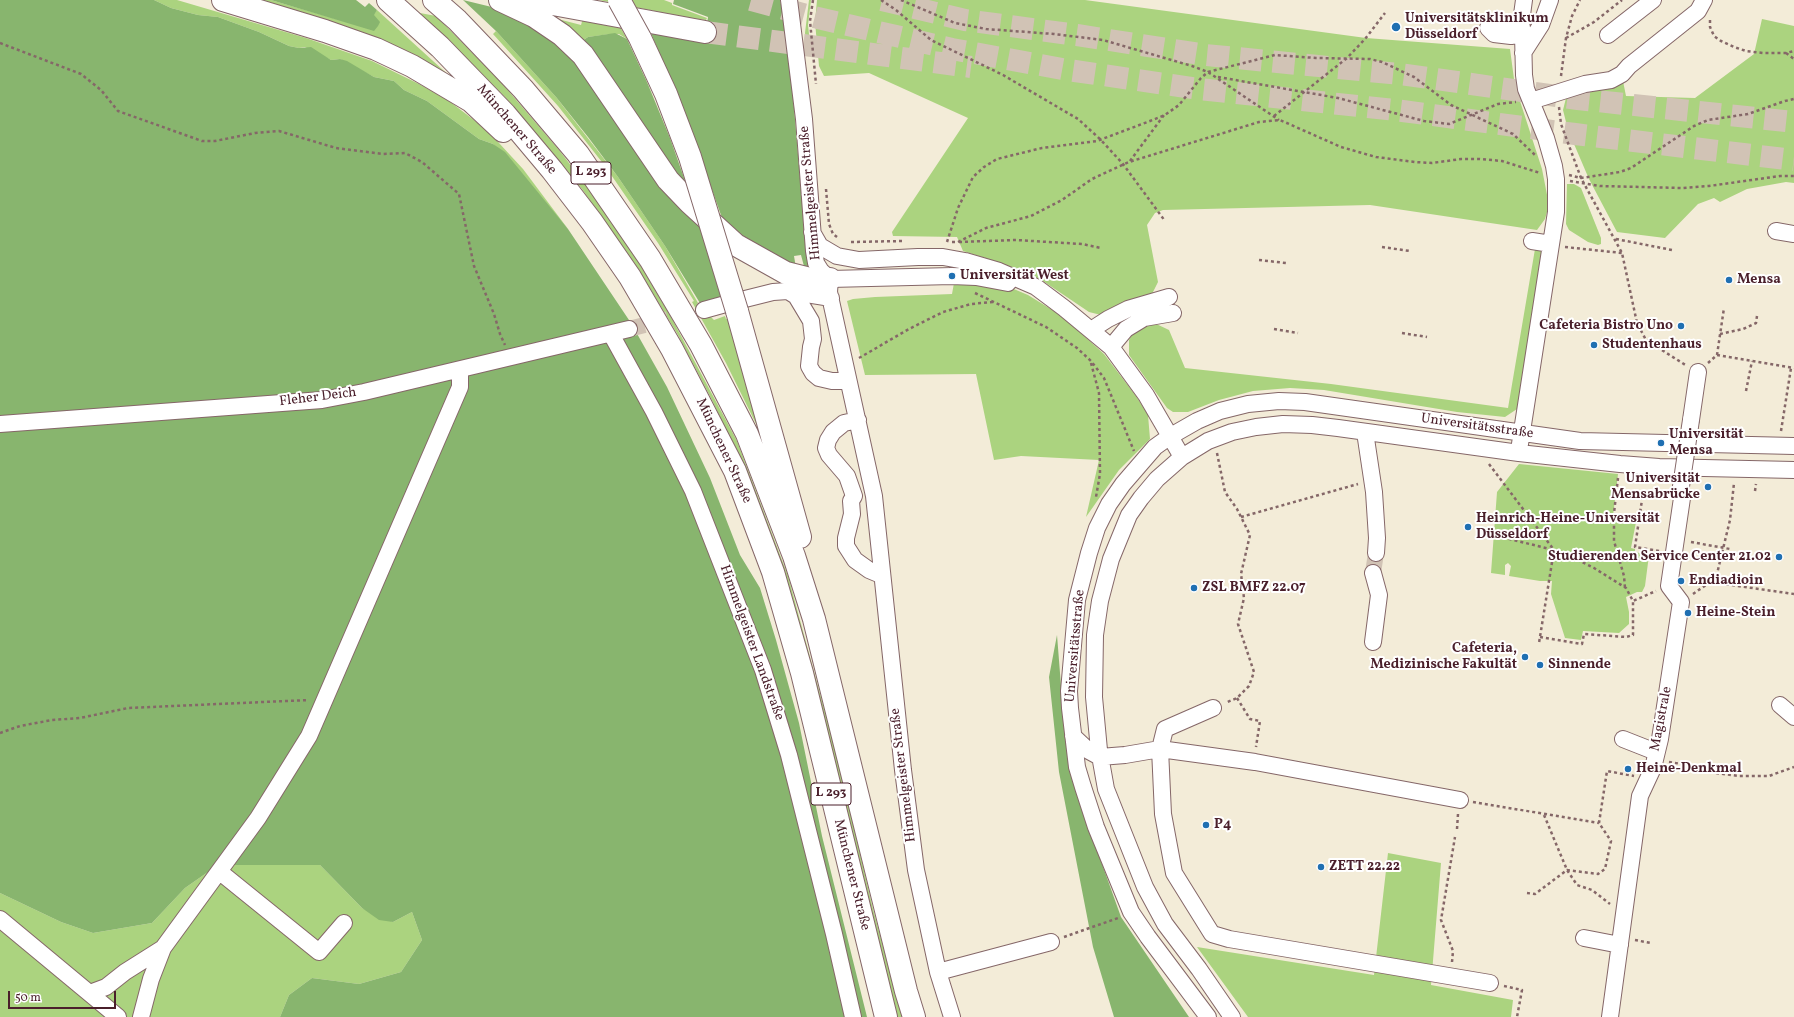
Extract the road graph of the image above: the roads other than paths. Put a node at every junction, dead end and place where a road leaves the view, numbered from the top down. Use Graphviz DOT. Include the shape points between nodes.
graph roads {
  1 [pos="223,0"];
  2 [pos="434,0"];
  3 [pos="500,0"];
  4 [pos="531,0"];
  5 [pos="619,0"];
  6 [pos="789,0"];
  7 [pos="800,0"];
  8 [pos="1524,0"];
  9 [pos="1533,0"];
  10 [pos="1550,0"];
  11 [pos="1653,0"];
  12 [pos="1704,0"];
  13 [pos="393,4"];
  14 [pos="792,19"];
  15 [pos="705,32"];
  16 [pos="1523,34"];
  17 [pos="1608,35"];
  18 [pos="1523,53"];
  19 [pos="1531,101"];
  20 [pos="552,170"];
  21 [pos="1776,231"];
  22 [pos="812,232"];
  23 [pos="1794,234"];
  24 [pos="1532,241"];
  25 [pos="1551,244"];
  26 [pos="851,259"];
  27 [pos="830,288"];
  28 [pos="788,291"];
  29 [pos="1169,297"];
  30 [pos="735,305"];
  31 [pos="1064,308"];
  32 [pos="704,310"];
  33 [pos="1173,313"];
  34 [pos="629,329"];
  35 [pos="1091,330"];
  36 [pos="611,334"];
  37 [pos="1111,347"];
  38 [pos="460,370"];
  39 [pos="1698,372"];
  40 [pos="847,374"];
  41 [pos="1339,407"];
  42 [pos="858,420"];
  43 [pos="0,424"];
  44 [pos="1338,428"];
  45 [pos="1365,432"];
  46 [pos="1522,433"];
  47 [pos="1169,437"];
  48 [pos="1794,446"];
  49 [pos="1519,454"];
  50 [pos="1182,457"];
  51 [pos="1794,470"];
  52 [pos="854,496"];
  53 [pos="874,496"];
  54 [pos="852,514"];
  55 [pos="876,523"];
  56 [pos="1376,553"];
  57 [pos="1373,573"];
  58 [pos="881,575"];
  59 [pos="814,619"];
  60 [pos="1373,642"];
  61 [pos="1780,705"];
  62 [pos="1212,708"];
  63 [pos="1794,717"];
  64 [pos="1073,736"];
  65 [pos="1623,739"];
  66 [pos="1160,749"];
  67 [pos="1100,757"];
  68 [pos="1662,759"];
  69 [pos="1083,787"];
  70 [pos="1460,800"];
  71 [pos="220,872"];
  72 [pos="0,919"];
  73 [pos="344,923"];
  74 [pos="1584,938"];
  75 [pos="1051,942"];
  76 [pos="1620,945"];
  77 [pos="163,948"];
  78 [pos="938,972"];
  79 [pos="1490,983"];
  80 [pos="90,993"];
  81 [pos="118,1017"];
  82 [pos="141,1017"];
  83 [pos="853,1017"];
  84 [pos="886,1017"];
  85 [pos="914,1017"];
  86 [pos="952,1017"];
  87 [pos="1208,1017"];
  88 [pos="1232,1017"];
  89 [pos="1610,1017"];
  1 -- 20 [label="highway" via="325,31 376,49 412,66 471,101 519,146"];
  2 -- 59 [label="highway, Münchener Straße / L 293" via="457,20 523,89 578,154 654,266 701,346 746,434 794,556"];
  3 -- 27 [label="highway" via="534,16 562,35 583,55 668,180 736,245 768,265"];
  4 -- 15 [label="highway"];
  5 -- 30 [label="highway, bridge" via="666,94 690,157"];
  6 -- 14 [label="street"];
  7 -- 14 [label="street, Himmelgeister Straße"];
  8 -- 16 [label="street" via="1521,22"];
  9 -- 16 [label="street" via="1531,22"];
  10 -- 18 [label="street" via="1540,25"];
  11 -- 17 [label="street"];
  12 -- 19 [label="street" via="1698,11 1622,74 1610,80 1585,84"];
  13 -- 20 [label="highway, Münchener Straße / L 293" via="440,47 505,114"];
  14 -- 22 [label="street, Himmelgeister Straße" via="804,119"];
  16 -- 18 [label="street"];
  18 -- 19 [label="street" via="1526,89"];
  19 -- 25 [label="street" via="1546,138 1556,176 1556,212"];
  20 -- 84 [label="highway, Münchener Straße / L 293" via="630,277 672,349 735,471 773,572 802,673"];
  21 -- 23 [label="street"];
  22 -- 26 [label="street" via="820,246 827,251"];
  22 -- 27 [label="street, Himmelgeister Straße" via="816,263"];
  24 -- 25 [label="street"];
  25 -- 46 [label="street"];
  26 -- 27 [label="street" via="839,268"];
  26 -- 31 [label="street" via="943,257 965,261 998,270 1031,284"];
  27 -- 28 [label="street"];
  27 -- 31 [label="street" via="952,276 976,277 1015,286"];
  27 -- 40 [label="street, Himmelgeister Straße"];
  28 -- 30 [label="street" via="773,292"];
  28 -- 40 [label="street" via="796,296 811,321 814,339 809,366 813,373 819,378 832,381"];
  29 -- 35 [label="street" via="1128,309"];
  30 -- 32 [label="street"];
  30 -- 59 [label="highway" via="815,586 817,601"];
  31 -- 35 [label="street"];
  33 -- 37 [label="street" via="1144,318 1126,329"];
  34 -- 36 [label="street, Fleher Deich"];
  35 -- 37 [label="street"];
  36 -- 38 [label="street, Fleher Deich"];
  36 -- 83 [label="street, Himmelgeister Landstraße" via="654,412 693,491 763,670 789,755"];
  37 -- 47 [label="street" via="1146,395"];
  38 -- 43 [label="street, Fleher Deich" via="322,400"];
  38 -- 71 [label="street" via="460,387 309,736 258,818"];
  39 -- 68 [label="street, Magistrale, bridge" via="1669,586 1681,602 1672,704"];
  40 -- 42 [label="street, Himmelgeister Straße"];
  41 -- 44 [label="street"];
  41 -- 46 [label="street, Universitätsstraße"];
  41 -- 47 [label="street, Universitätsstraße" via="1306,402 1248,404 1220,411"];
  42 -- 52 [label="street" via="844,423 833,432 826,448 847,476"];
  42 -- 53 [label="street, Himmelgeister Straße"];
  44 -- 45 [label="street, Universitätsstraße"];
  44 -- 50 [label="street, Universitätsstraße" via="1312,424 1283,424 1232,432 1213,439"];
  45 -- 49 [label="street, Universitätsstraße"];
  45 -- 56 [label="street" via="1372,480"];
  46 -- 48 [label="street, Universitätsstraße" via="1580,441"];
  46 -- 49 [label="street"];
  47 -- 50 [label="street"];
  47 -- 64 [label="street, Universitätsstraße" via="1141,462 1109,504 1089,552 1077,600 1070,691"];
  49 -- 51 [label="street, Universitätsstraße" via="1620,464"];
  50 -- 67 [label="street, Universitätsstraße" via="1157,478 1130,515 1105,579 1095,635 1094,697"];
  52 -- 53 [label="street"];
  52 -- 54 [label="street" via="851,501"];
  53 -- 55 [label="street, Himmelgeister Straße"];
  54 -- 55 [label="street" via="859,520"];
  54 -- 58 [label="street" via="846,546 855,560"];
  55 -- 58 [label="street, Himmelgeister Straße"];
  57 -- 60 [label="street" via="1379,595"];
  58 -- 78 [label="street, Himmelgeister Straße" via="916,870"];
  59 -- 85 [label="highway, Münchener Straße / L 293"];
  61 -- 63 [label="street"];
  62 -- 66 [label="street" via="1165,729"];
  64 -- 67 [label="street" via="1089,751"];
  64 -- 69 [label="street, Universitätsstraße"];
  65 -- 68 [label="street"];
  66 -- 67 [label="street"];
  66 -- 70 [label="street" via="1255,762"];
  66 -- 79 [label="street" via="1163,814 1174,873 1212,934"];
  67 -- 69 [label="street" via="1088,769"];
  67 -- 88 [label="street, Universitätsstraße" via="1106,789 1145,887 1165,924"];
  68 -- 76 [label="street, Magistrale" via="1647,778 1640,796"];
  69 -- 87 [label="street, Universitätsstraße" via="1096,827 1131,912"];
  71 -- 73 [label="street" via="319,952"];
  71 -- 77 [label="street"];
  72 -- 80 [label="street"];
  74 -- 76 [label="street"];
  75 -- 78 [label="street"];
  76 -- 89 [label="street, Magistrale"];
  77 -- 80 [label="street" via="125,972 106,988"];
  77 -- 82 [label="street" via="151,979"];
  78 -- 86 [label="street, Himmelgeister Straße"];
  80 -- 81 [label="street"];
}
